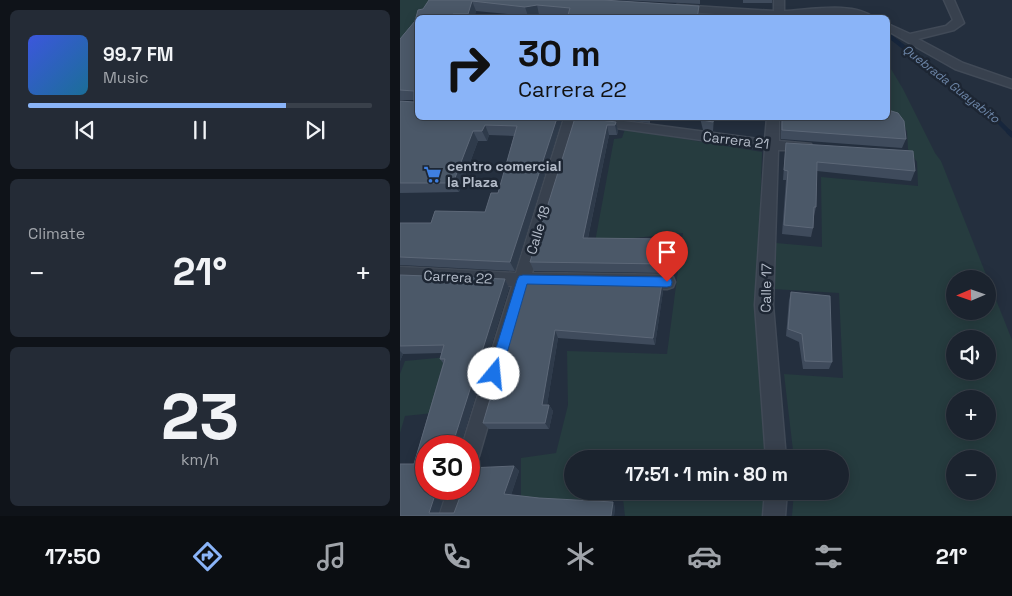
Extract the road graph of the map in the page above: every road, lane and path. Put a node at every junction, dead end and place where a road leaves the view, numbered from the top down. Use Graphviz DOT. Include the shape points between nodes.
graph roads {
  1 [pos="779,0"];
  2 [pos="950,0"];
  3 [pos="664,8"];
  4 [pos="765,15"];
  5 [pos="779,15"];
  6 [pos="792,15"];
  7 [pos="862,15"];
  8 [pos="890,28"];
  9 [pos="910,38"];
  10 [pos="1012,84"];
  11 [pos="570,120"];
  12 [pos="586,120"];
  13 [pos="773,120"];
  14 [pos="771,145"];
  15 [pos="820,148"];
  16 [pos="400,274"];
  17 [pos="523,280"];
  18 [pos="667,282"];
  19 [pos="475,435"];
  20 [pos="775,450"];
  21 [pos="455,500"];
  22 [pos="775,500"];
  23 [pos="450,516"];
  24 [pos="774,516"];
  1 -- 5 [label="street"];
  2 -- 9 [label="street" via="958,23"];
  3 -- 4 [label="street"];
  6 -- 7 [label="street" via="845,11"];
  8 -- 9 [label="street"];
  9 -- 10 [label="street" via="959,66"];
  11 -- 17 [label="street, Calle 18"];
  12 -- 14 [label="street, Carrera 21"];
  13 -- 14 [label="street, Calle 17"];
  14 -- 15 [label="street, Carrera 21"];
  14 -- 20 [label="street, Calle 17" via="764,304"];
  16 -- 17 [label="street, Carrera 22"];
  17 -- 18 [label="street, Carrera 22"];
  17 -- 19 [label="street, Calle 18"];
  21 -- 23 [label="street"];
  22 -- 24 [label="street"];
}
